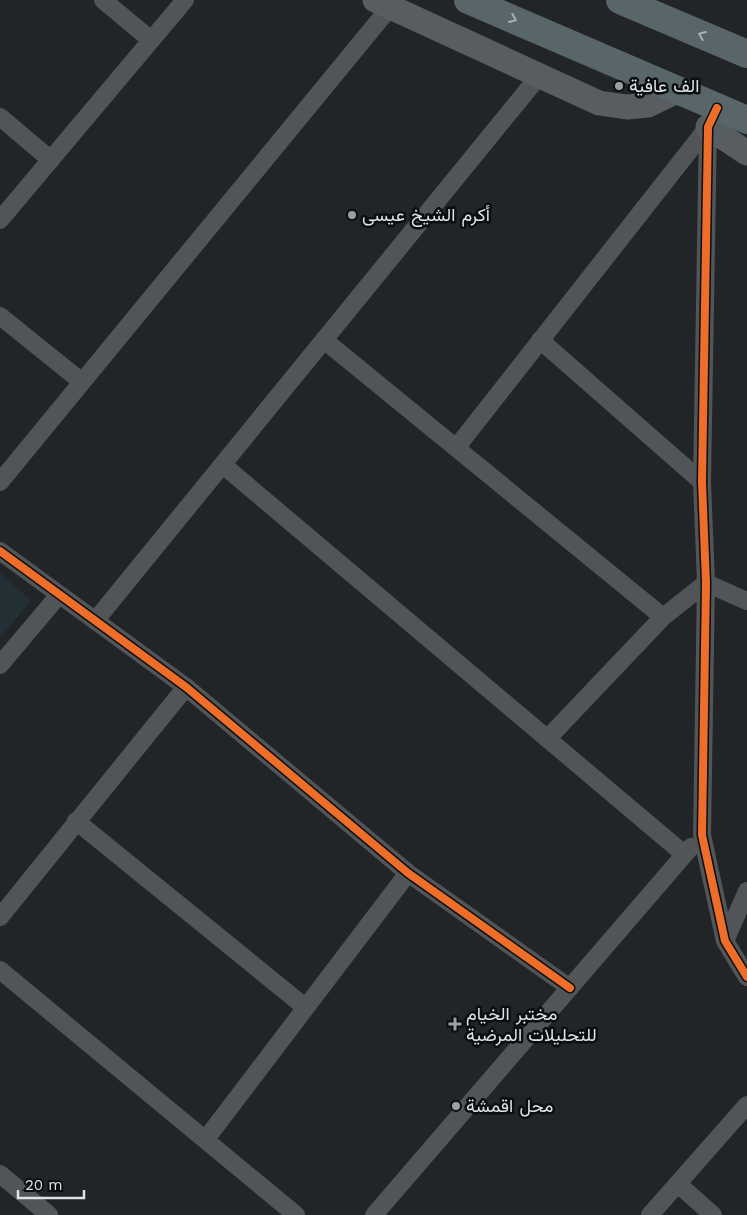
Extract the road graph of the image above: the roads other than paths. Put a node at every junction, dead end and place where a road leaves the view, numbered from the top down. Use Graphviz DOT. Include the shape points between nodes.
graph roads {
  1 [pos="103,0"];
  2 [pos="185,0"];
  3 [pos="468,0"];
  4 [pos="620,0"];
  5 [pos="383,3"];
  6 [pos="151,40"];
  7 [pos="747,54"];
  8 [pos="540,76"];
  9 [pos="677,91"];
  10 [pos="0,117"];
  11 [pos="713,117"];
  12 [pos="747,120"];
  13 [pos="747,153"];
  14 [pos="51,160"];
  15 [pos="0,220"];
  16 [pos="0,316"];
  17 [pos="324,340"];
  18 [pos="540,340"];
  19 [pos="82,382"];
  20 [pos="456,448"];
  21 [pos="223,465"];
  22 [pos="0,482"];
  23 [pos="702,482"];
  24 [pos="0,551"];
  25 [pos="706,583"];
  26 [pos="59,594"];
  27 [pos="746,598"];
  28 [pos="663,617"];
  29 [pos="95,621"];
  30 [pos="0,665"];
  31 [pos="186,687"];
  32 [pos="547,739"];
  33 [pos="76,821"];
  34 [pos="702,835"];
  35 [pos="684,854"];
  36 [pos="408,873"];
  37 [pos="747,891"];
  38 [pos="0,916"];
  39 [pos="725,941"];
  40 [pos="0,970"];
  41 [pos="747,977"];
  42 [pos="570,988"];
  43 [pos="305,1007"];
  44 [pos="747,1105"];
  45 [pos="206,1139"];
  46 [pos="0,1174"];
  47 [pos="678,1184"];
  48 [pos="50,1215"];
  49 [pos="296,1215"];
  50 [pos="374,1215"];
  51 [pos="650,1215"];
  52 [pos="713,1215"];
  1 -- 6 [label="street"];
  2 -- 6 [label="street"];
  3 -- 9 [label="highway, one-way"];
  7 -- 4 [label="highway, one-way"];
  5 -- 8 [label="street"];
  5 -- 19 [label="street"];
  6 -- 14 [label="street"];
  8 -- 9 [label="street" via="598,103 627,108 648,106"];
  8 -- 17 [label="street"];
  9 -- 11 [label="highway"];
  10 -- 14 [label="street"];
  11 -- 12 [label="highway"];
  11 -- 13 [label="street"];
  11 -- 18 [label="street"];
  11 -- 23 [label="street"];
  14 -- 15 [label="street"];
  16 -- 19 [label="street"];
  17 -- 20 [label="street"];
  17 -- 21 [label="street"];
  18 -- 20 [label="street"];
  18 -- 23 [label="street"];
  19 -- 22 [label="street"];
  20 -- 28 [label="street"];
  21 -- 29 [label="street"];
  21 -- 32 [label="street"];
  23 -- 25 [label="street"];
  24 -- 26 [label="street"];
  25 -- 27 [label="street"];
  25 -- 28 [label="street"];
  25 -- 34 [label="street"];
  26 -- 29 [label="street"];
  26 -- 30 [label="street"];
  28 -- 32 [label="street"];
  29 -- 31 [label="street"];
  31 -- 33 [label="street"];
  31 -- 36 [label="street"];
  32 -- 35 [label="street"];
  33 -- 38 [label="street"];
  33 -- 43 [label="street"];
  34 -- 35 [label="street"];
  34 -- 39 [label="street"];
  35 -- 42 [label="street"];
  36 -- 42 [label="street"];
  36 -- 43 [label="street"];
  37 -- 39 [label="street"];
  39 -- 41 [label="street"];
  40 -- 45 [label="street"];
  42 -- 50 [label="street"];
  43 -- 45 [label="street"];
  44 -- 47 [label="street"];
  45 -- 49 [label="street"];
  46 -- 48 [label="street"];
  47 -- 51 [label="street"];
  47 -- 52 [label="street"];
}
